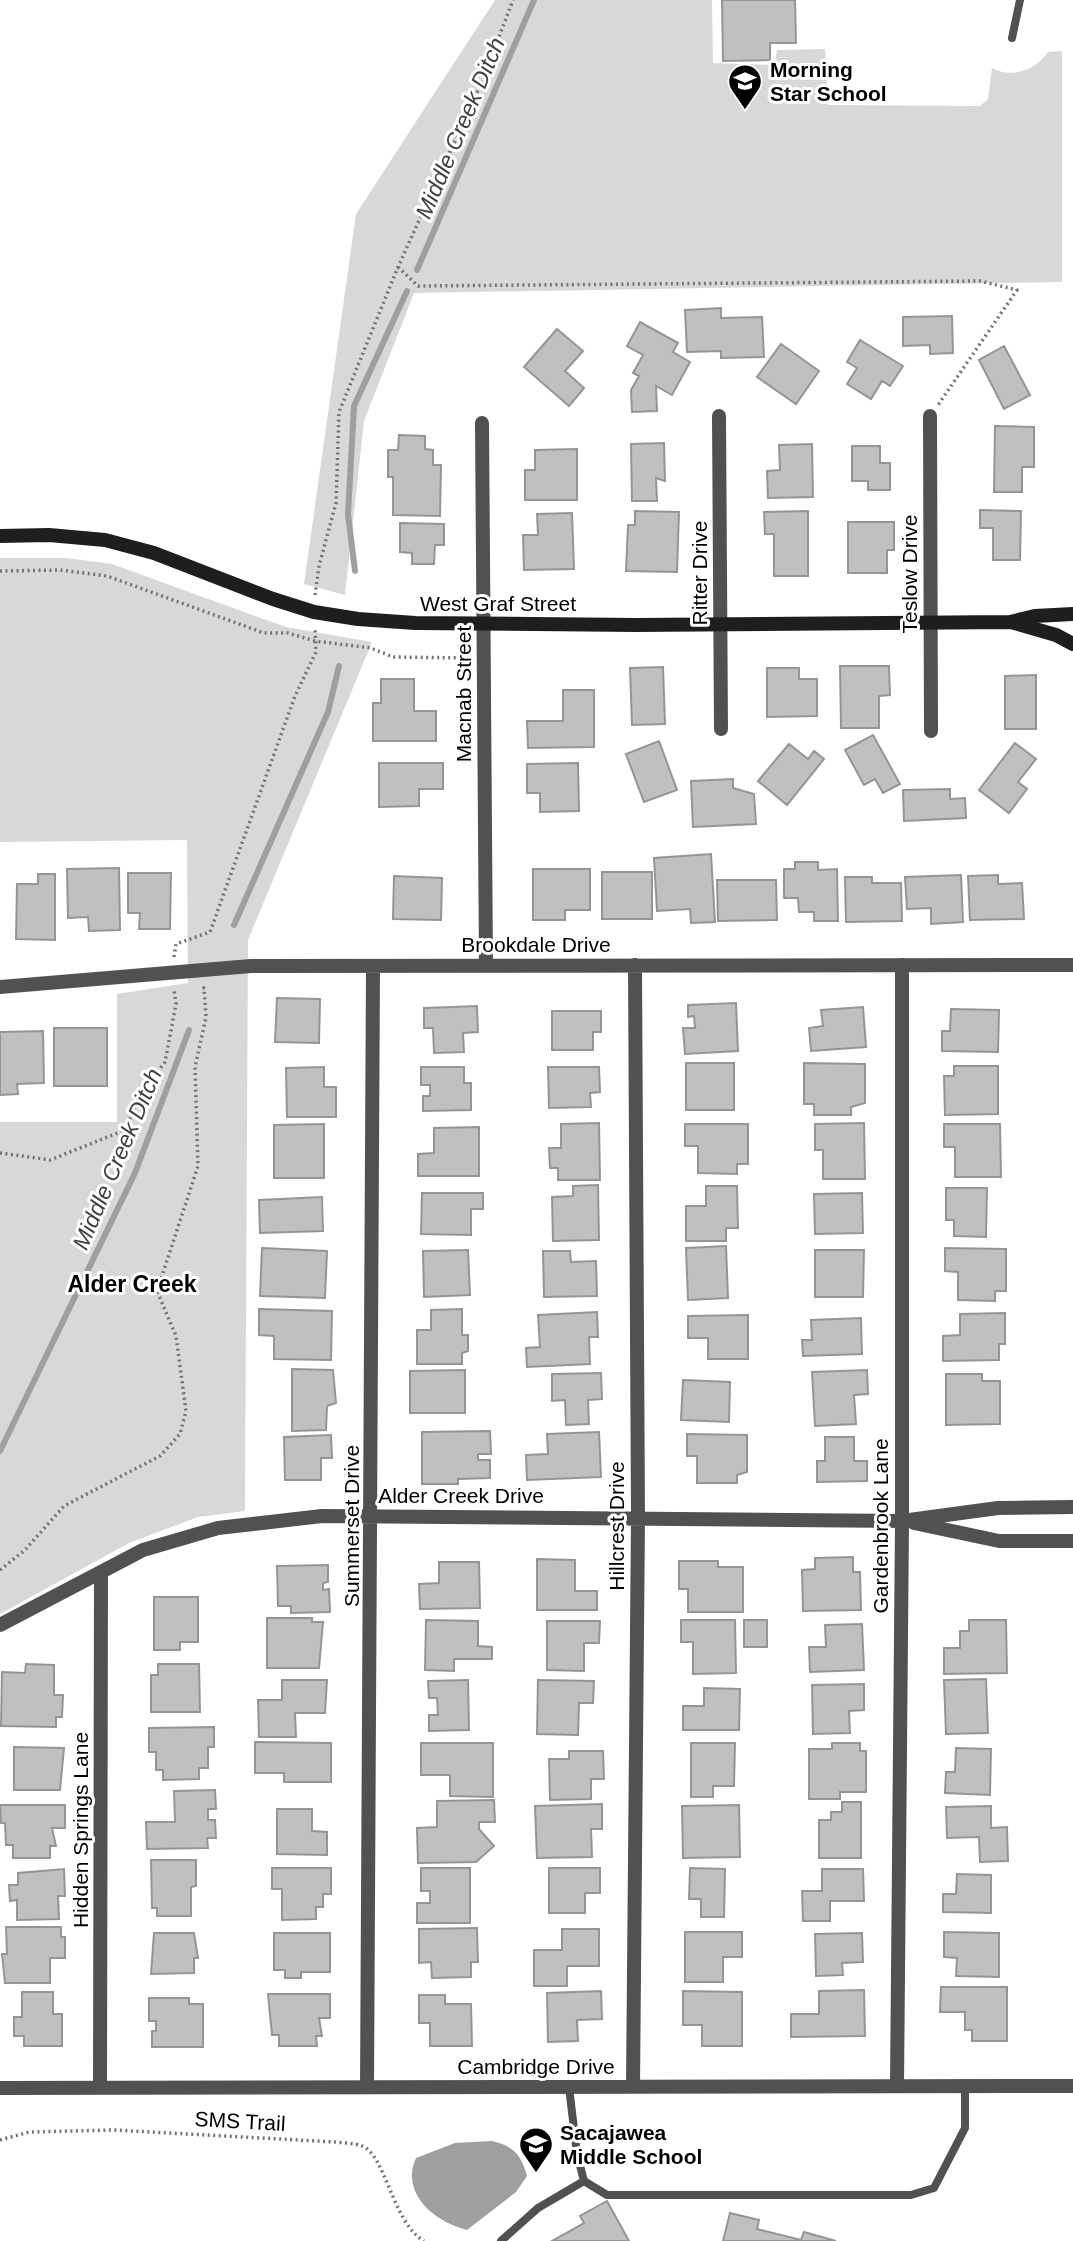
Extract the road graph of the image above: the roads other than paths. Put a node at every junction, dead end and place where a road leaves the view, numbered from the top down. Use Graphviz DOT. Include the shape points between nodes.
graph roads {
  1 [pos="1020,0"];
  2 [pos="1013,38"];
  3 [pos="719,416"];
  4 [pos="930,416"];
  5 [pos="482,423"];
  6 [pos="0,536"];
  7 [pos="1073,614"];
  8 [pos="931,622"];
  9 [pos="1010,622"];
  10 [pos="484,624"];
  11 [pos="720,625"];
  12 [pos="1073,644"];
  13 [pos="721,729"];
  14 [pos="931,731"];
  15 [pos="635,965"];
  16 [pos="902,965"];
  17 [pos="1073,965"];
  18 [pos="373,966"];
  19 [pos="486,966"];
  20 [pos="0,986"];
  21 [pos="1073,1507"];
  22 [pos="372,1516"];
  23 [pos="638,1517"];
  24 [pos="902,1521"];
  25 [pos="1073,1541"];
  26 [pos="101,1572"];
  27 [pos="0,1625"];
  28 [pos="1073,2086"];
  29 [pos="367,2087"];
  30 [pos="569,2087"];
  31 [pos="633,2087"];
  32 [pos="897,2087"];
  33 [pos="965,2087"];
  34 [pos="0,2088"];
  35 [pos="100,2088"];
  36 [pos="584,2181"];
  37 [pos="501,2241"];
  1 -- 2 [label="lane"];
  3 -- 11 [label="street, Ritter Drive"];
  4 -- 8 [label="street, Teslow Drive"];
  5 -- 10 [label="street, Macnab Street"];
  6 -- 10 [label="main road, West Graf Street" via="105,540 154,553 314,612 415,623"];
  7 -- 9 [label="main road, West Graf Street"];
  8 -- 9 [label="main road, West Graf Street"];
  8 -- 11 [label="main road, West Graf Street"];
  8 -- 14 [label="street, Teslow Drive"];
  9 -- 12 [label="main road, West Graf Street"];
  10 -- 11 [label="main road, West Graf Street"];
  10 -- 19 [label="street, Macnab Street"];
  11 -- 13 [label="street, Ritter Drive"];
  15 -- 16 [label="street, Brookdale Drive"];
  15 -- 19 [label="street, Brookdale Drive"];
  15 -- 23 [label="street, Hillcrest Drive"];
  16 -- 17 [label="street, Brookdale Drive"];
  16 -- 24 [label="street, Gardenbrook Lane"];
  18 -- 19 [label="street, Brookdale Drive"];
  18 -- 20 [label="street, Brookdale Drive" via="172,970"];
  18 -- 22 [label="street, Summerset Drive"];
  21 -- 24 [label="street, Alder Creek Drive" via="998,1508"];
  22 -- 23 [label="street, Alder Creek Drive"];
  22 -- 26 [label="street, Alder Creek Drive" via="322,1516 218,1528 143,1550"];
  22 -- 29 [label="street, Summerset Drive"];
  23 -- 24 [label="street, Alder Creek Drive"];
  23 -- 31 [label="street, Hillcrest Drive"];
  24 -- 25 [label="street, Alder Creek Drive" via="999,1541"];
  24 -- 32 [label="street, Gardenbrook Lane"];
  26 -- 27 [label="street, Alder Creek Drive"];
  26 -- 35 [label="street, Hidden Springs Lane"];
  28 -- 33 [label="street, Cambridge Drive"];
  29 -- 30 [label="street, Cambridge Drive"];
  29 -- 35 [label="street, Cambridge Drive"];
  30 -- 31 [label="street, Cambridge Drive"];
  30 -- 36 [label="lane"];
  31 -- 32 [label="street, Cambridge Drive"];
  32 -- 33 [label="street, Cambridge Drive"];
  33 -- 36 [label="lane" via="965,2128 934,2188 911,2195 607,2195"];
  34 -- 35 [label="street, Cambridge Drive"];
  36 -- 37 [label="lane" via="538,2208"];
}
